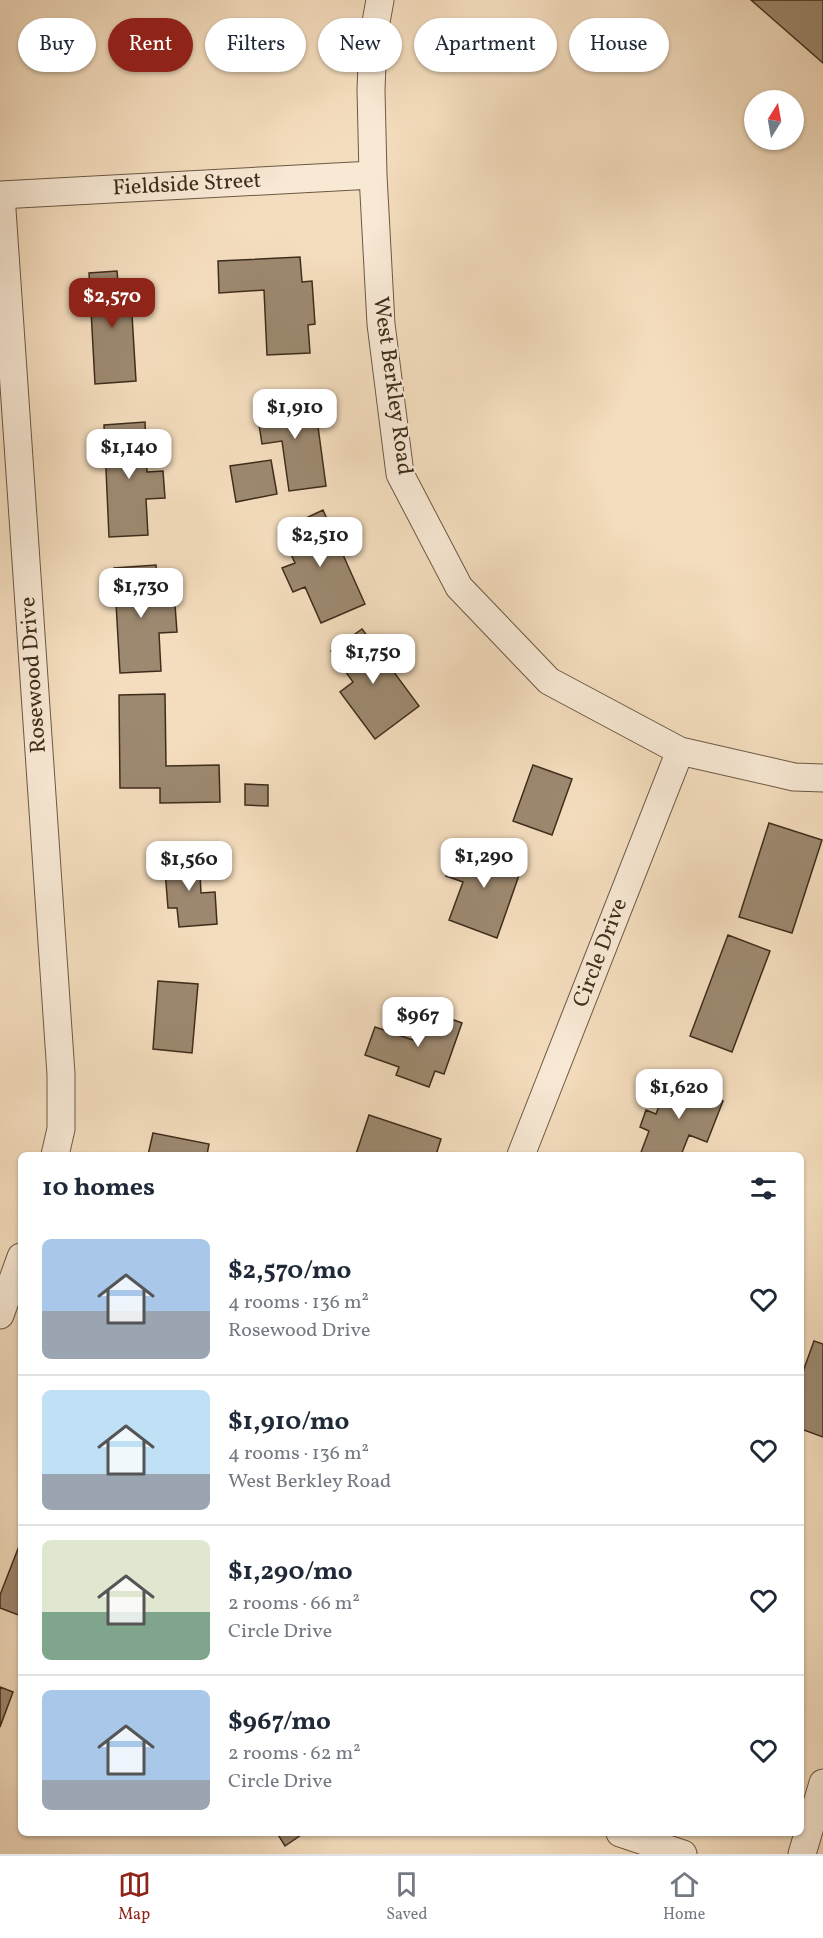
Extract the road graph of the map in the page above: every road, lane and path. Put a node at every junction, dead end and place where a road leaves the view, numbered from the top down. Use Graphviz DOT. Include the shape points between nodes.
graph roads {
  1 [pos="380,0"];
  2 [pos="373,175"];
  3 [pos="1,195"];
  4 [pos="680,751"];
  5 [pos="823,778"];
  6 [pos="56,1152"];
  7 [pos="522,1152"];
  8 [pos="18,1265"];
  9 [pos="0,1315"];
  10 [pos="823,1783"];
  11 [pos="629,1836"];
  12 [pos="683,1854"];
  13 [pos="802,1854"];
  1 -- 2 [label="street, West Berkley Road" via="373,39"];
  2 -- 3 [label="street, Fieldside Street"];
  2 -- 4 [label="street, West Berkley Road" via="381,324 400,474 459,587 549,681"];
  3 -- 6 [label="street, Rosewood Drive" via="61,1074 61,1129"];
  4 -- 5 [label="street, West Berkley Road" via="794,777"];
  4 -- 7 [label="street, Circle Drive"];
  8 -- 9 [label="street"];
  10 -- 13 [label="street"];
  11 -- 12 [label="street"];
}
